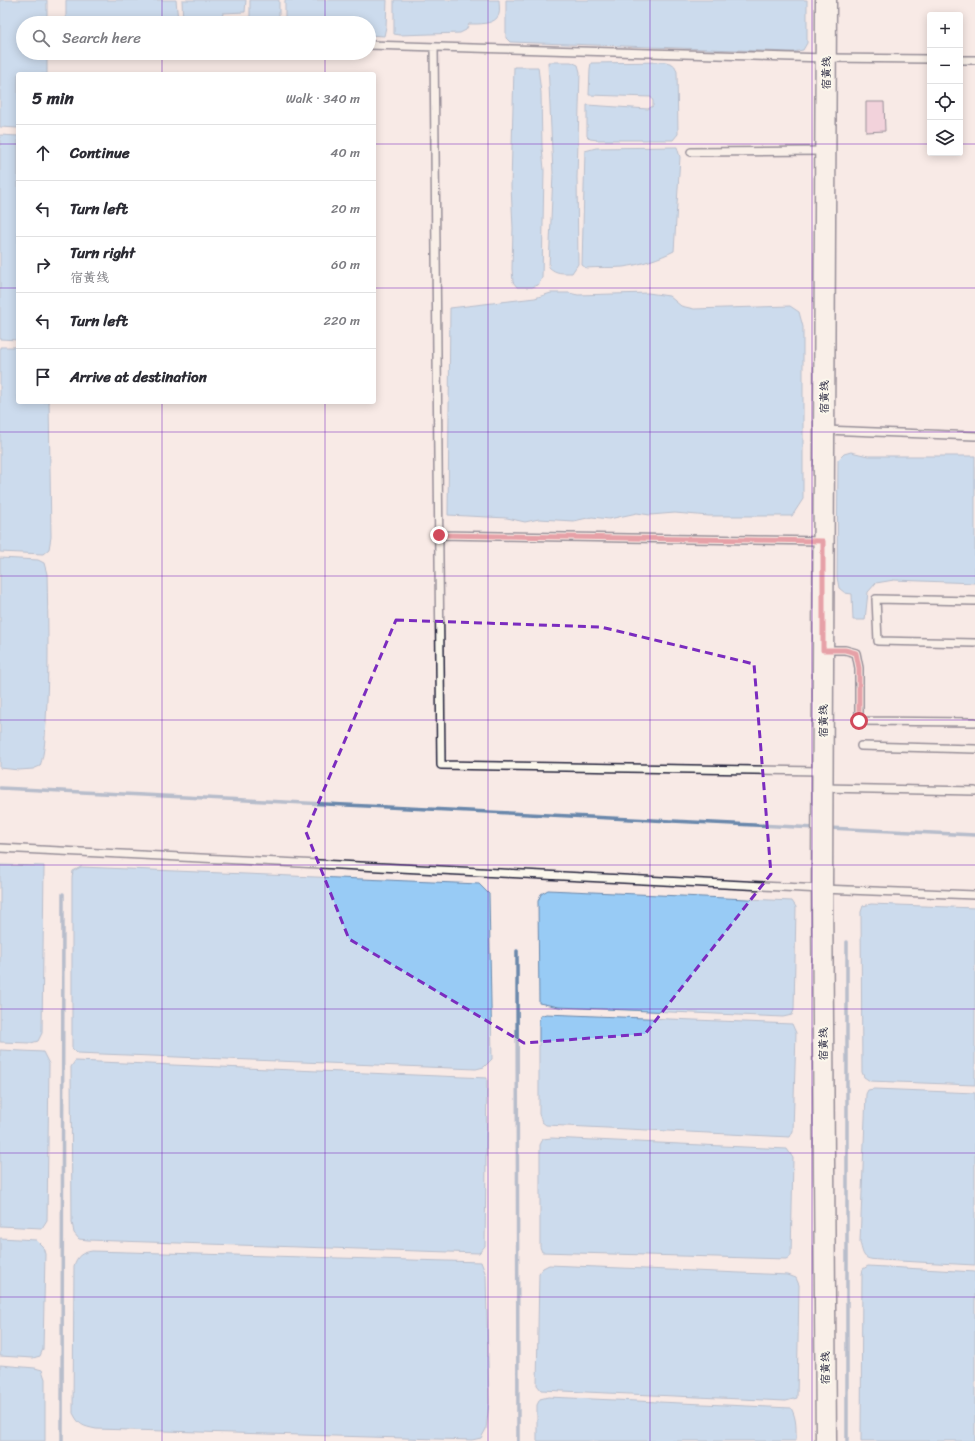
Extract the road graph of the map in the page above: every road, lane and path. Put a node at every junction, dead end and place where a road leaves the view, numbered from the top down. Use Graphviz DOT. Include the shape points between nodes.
graph roads {
  1 [pos="826,0"];
  2 [pos="376,45"];
  3 [pos="434,47"];
  4 [pos="826,58"];
  5 [pos="927,59"];
  6 [pos="963,60"];
  7 [pos="975,60"];
  8 [pos="825,151"];
  9 [pos="691,152"];
  10 [pos="824,430"];
  11 [pos="975,436"];
  12 [pos="439,535"];
  13 [pos="823,541"];
  14 [pos="975,601"];
  15 [pos="975,643"];
  16 [pos="823,650"];
  17 [pos="975,722"];
  18 [pos="861,746"];
  19 [pos="975,749"];
  20 [pos="823,786"];
  21 [pos="975,792"];
  22 [pos="0,848"];
  23 [pos="822,889"];
  24 [pos="975,895"];
  25 [pos="826,1441"];
  1 -- 4 [label="main road, 宿黄线"];
  2 -- 3 [label="lane"];
  3 -- 4 [label="lane"];
  3 -- 12 [label="lane"];
  4 -- 5 [label="lane"];
  4 -- 8 [label="main road, 宿黄线"];
  6 -- 7 [label="lane"];
  8 -- 9 [label="lane"];
  8 -- 10 [label="main road, 宿黄线"];
  10 -- 11 [label="lane"];
  10 -- 13 [label="main road, 宿黄线"];
  12 -- 13 [label="lane"];
  12 -- 20 [label="lane" via="441,765"];
  13 -- 16 [label="main road, 宿黄线"];
  14 -- 15 [label="lane" via="876,599 878,641"];
  16 -- 17 [label="lane" via="856,653 859,668 859,721"];
  16 -- 20 [label="main road, 宿黄线"];
  18 -- 19 [label="lane"];
  20 -- 21 [label="lane"];
  20 -- 23 [label="main road, 宿黄线"];
  22 -- 23 [label="lane"];
  23 -- 24 [label="lane"];
  23 -- 25 [label="main road, 宿黄线"];
}
